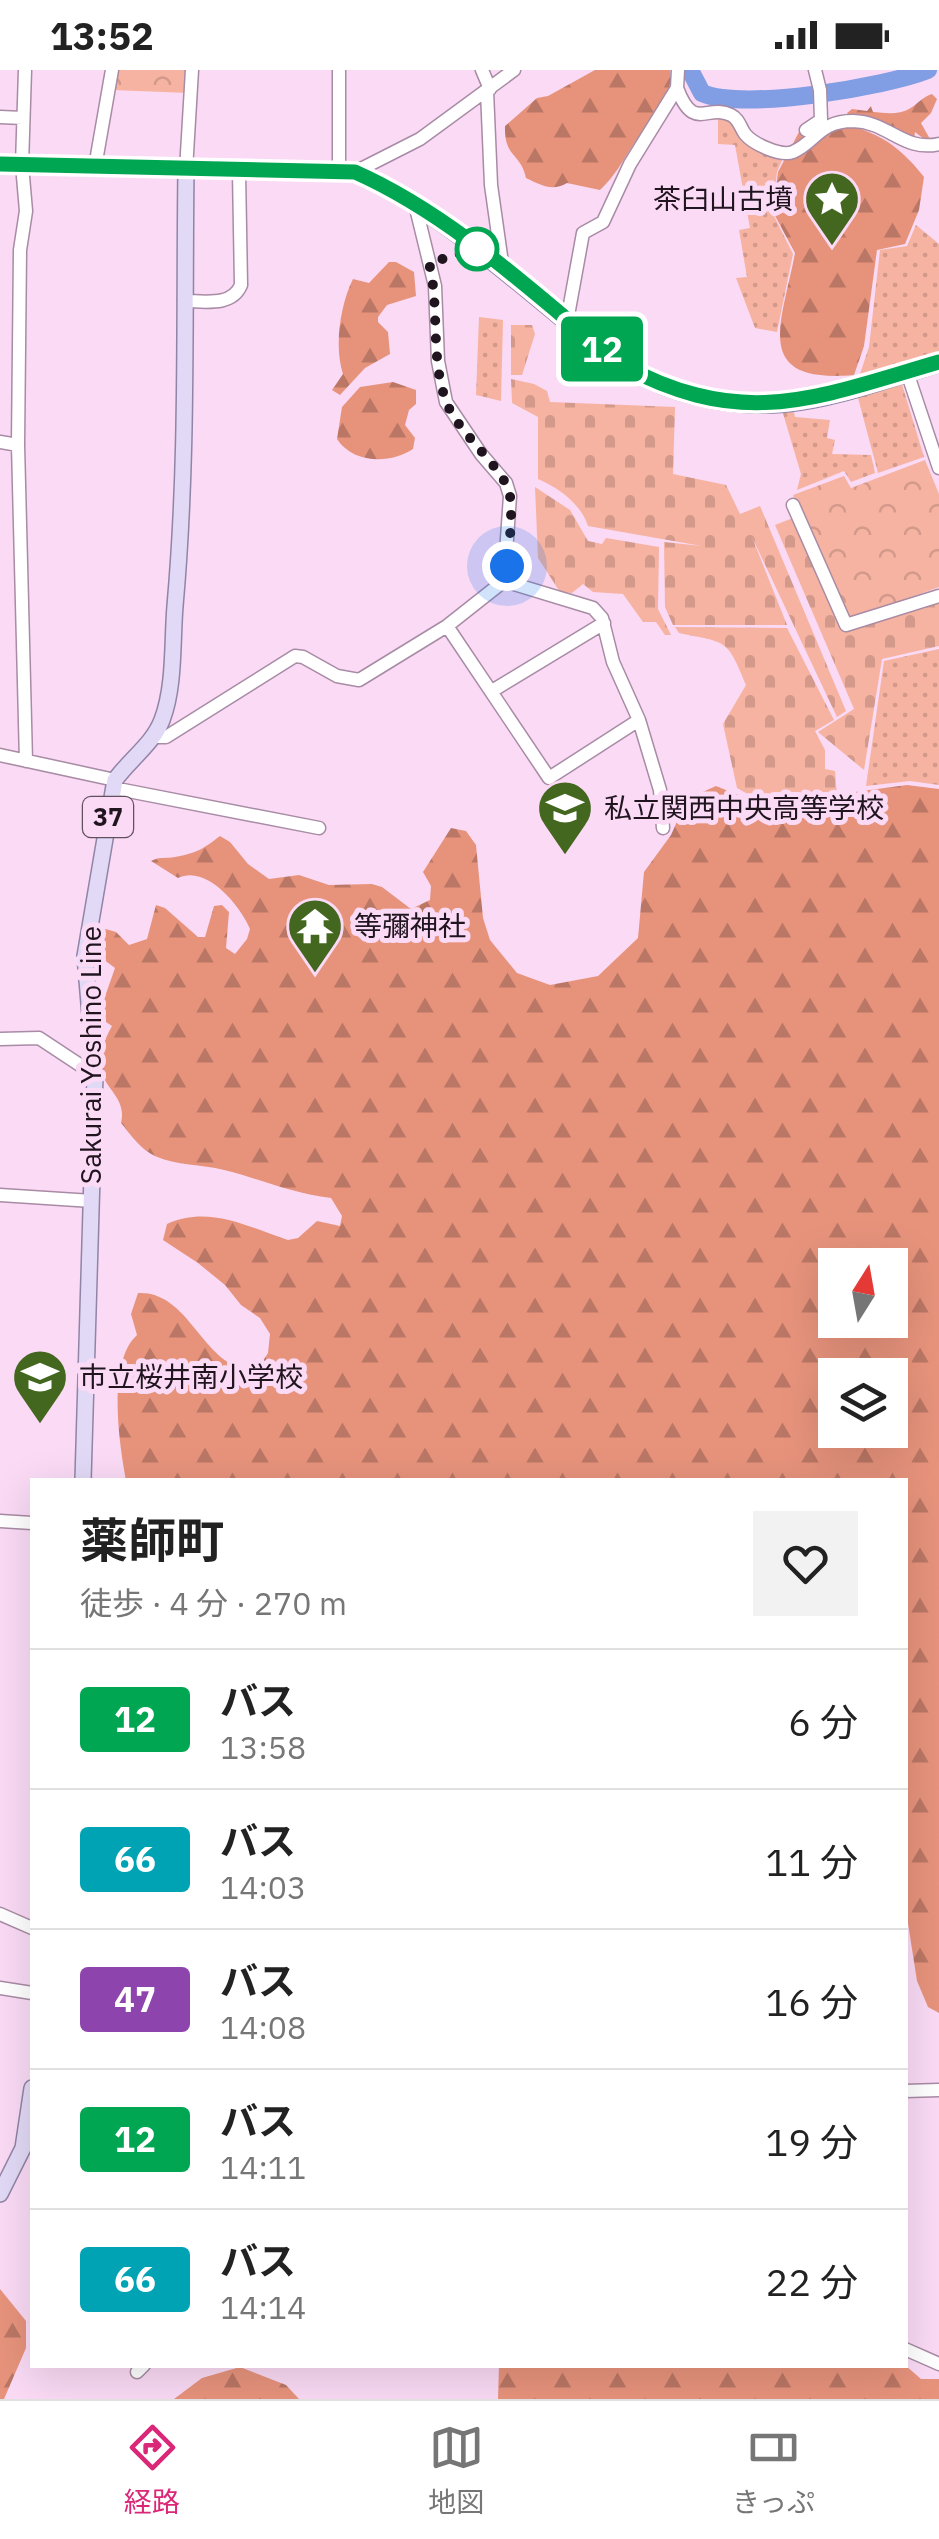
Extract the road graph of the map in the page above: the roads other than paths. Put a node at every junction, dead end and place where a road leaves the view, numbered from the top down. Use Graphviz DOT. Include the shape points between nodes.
graph roads {
  1 [pos="25,70"];
  2 [pos="112,70"];
  3 [pos="192,70"];
  4 [pos="339,70"];
  5 [pos="482,70"];
  6 [pos="514,70"];
  7 [pos="678,70"];
  8 [pos="815,70"];
  9 [pos="677,88"];
  10 [pos="488,90"];
  11 [pos="0,118"];
  12 [pos="23,118"];
  13 [pos="939,144"];
  14 [pos="783,153"];
  15 [pos="0,164"];
  16 [pos="22,165"];
  17 [pos="95,168"];
  18 [pos="186,170"];
  19 [pos="239,172"];
  20 [pos="347,172"];
  21 [pos="415,203"];
  22 [pos="503,270"];
  23 [pos="184,301"];
  24 [pos="567,321"];
  25 [pos="939,362"];
  26 [pos="906,372"];
  27 [pos="0,442"];
  28 [pos="18,445"];
  29 [pos="939,468"];
  30 [pos="794,505"];
  31 [pos="504,581"];
  32 [pos="939,596"];
  33 [pos="604,623"];
  34 [pos="447,626"];
  35 [pos="492,691"];
  36 [pos="638,720"];
  37 [pos="154,737"];
  38 [pos="0,755"];
  39 [pos="26,761"];
  40 [pos="114,784"];
  41 [pos="319,828"];
  42 [pos="662,828"];
  43 [pos="0,1039"];
  44 [pos="95,1074"];
  45 [pos="0,1195"];
  46 [pos="92,1201"];
  47 [pos="83,1478"];
  48 [pos="0,1521"];
  49 [pos="30,1523"];
  50 [pos="0,1914"];
  51 [pos="30,1927"];
  52 [pos="0,1988"];
  53 [pos="30,1993"];
  54 [pos="939,2090"];
  55 [pos="908,2091"];
  56 [pos="30,2101"];
  57 [pos="0,2194"];
  58 [pos="908,2350"];
  59 [pos="939,2364"];
  1 -- 12 [label="street"];
  2 -- 17 [label="street"];
  3 -- 18 [label="street"];
  4 -- 20 [label="street"];
  5 -- 10 [label="street"];
  6 -- 10 [label="street"];
  7 -- 9 [label="street"];
  8 -- 14 [label="street" via="821,120"];
  9 -- 14 [label="street" via="693,112 728,114 747,138"];
  9 -- 24 [label="street" via="603,222 583,233"];
  10 -- 20 [label="street" via="408,146"];
  10 -- 22 [label="street"];
  11 -- 12 [label="street"];
  12 -- 16 [label="street"];
  13 -- 14 [label="street" via="917,147 849,121"];
  15 -- 16 [label="highway"];
  16 -- 17 [label="highway"];
  16 -- 28 [label="street"];
  17 -- 18 [label="highway"];
  18 -- 19 [label="highway"];
  18 -- 23 [label="main road, 37"];
  19 -- 20 [label="highway"];
  19 -- 23 [label="street" via="238,293 227,300"];
  20 -- 21 [label="highway"];
  21 -- 22 [label="highway"];
  21 -- 31 [label="street" via="435,286 446,402 510,496"];
  22 -- 24 [label="highway"];
  23 -- 37 [label="main road, 37" via="178,584 167,705"];
  24 -- 26 [label="highway" via="645,378 738,403 809,399"];
  25 -- 26 [label="highway"];
  26 -- 29 [label="street"];
  27 -- 28 [label="street"];
  28 -- 39 [label="street"];
  30 -- 32 [label="street" via="846,625"];
  31 -- 33 [label="street" via="593,608"];
  31 -- 34 [label="street"];
  33 -- 35 [label="street"];
  33 -- 36 [label="street"];
  34 -- 35 [label="street"];
  34 -- 37 [label="street" via="359,680 295,656 166,738"];
  35 -- 36 [label="street" via="549,778"];
  36 -- 42 [label="street" via="660,790"];
  37 -- 40 [label="main road, 37"];
  38 -- 39 [label="street"];
  39 -- 40 [label="street"];
  40 -- 41 [label="street"];
  40 -- 44 [label="main road, Sakurai Yoshino Line / 37" via="85,956"];
  43 -- 44 [label="street" via="39,1038"];
  44 -- 46 [label="main road, Sakurai Yoshino Line / 37"];
  45 -- 46 [label="street"];
  46 -- 47 [label="main road, Sakurai Yoshino Line / 37"];
  48 -- 49 [label="street"];
  50 -- 51 [label="street"];
  52 -- 53 [label="street"];
  54 -- 55 [label="street"];
  56 -- 57 [label="main road" via="23,2148"];
  58 -- 59 [label="street"];
}
